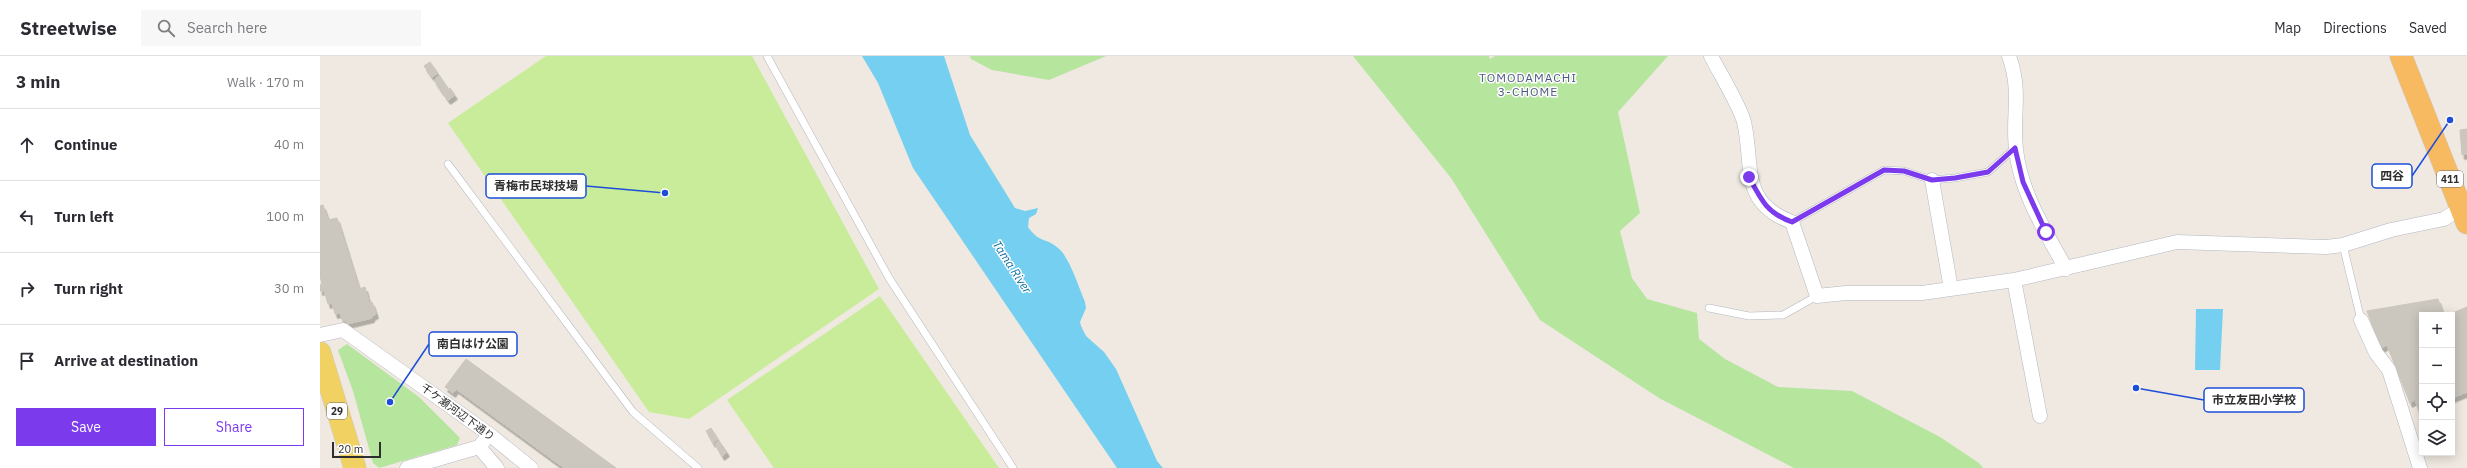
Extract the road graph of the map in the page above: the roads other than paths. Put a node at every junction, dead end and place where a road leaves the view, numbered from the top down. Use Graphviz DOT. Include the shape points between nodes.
graph roads {
  1 [pos="767,56"];
  2 [pos="1710,56"];
  3 [pos="2009,56"];
  4 [pos="2401,56"];
  5 [pos="2015,148"];
  6 [pos="448,164"];
  7 [pos="1932,180"];
  8 [pos="2465,212"];
  9 [pos="1792,222"];
  10 [pos="2343,244"];
  11 [pos="2066,269"];
  12 [pos="2014,280"];
  13 [pos="1951,289"];
  14 [pos="1817,296"];
  15 [pos="1709,308"];
  16 [pos="2361,320"];
  17 [pos="320,334"];
  18 [pos="320,353"];
  19 [pos="2040,416"];
  20 [pos="489,434"];
  21 [pos="480,447"];
  22 [pos="355,468"];
  23 [pos="407,468"];
  24 [pos="497,468"];
  25 [pos="532,468"];
  26 [pos="698,468"];
  27 [pos="1013,468"];
  28 [pos="2420,468"];
  1 -- 27 [label="lane" via="889,278"];
  2 -- 9 [label="street" via="1744,121 1749,177 1757,194 1775,216"];
  3 -- 5 [label="street" via="2018,92"];
  4 -- 8 [label="highway, 411"];
  5 -- 7 [label="lane" via="1988,172"];
  5 -- 11 [label="street" via="2029,197"];
  6 -- 26 [label="lane" via="633,412"];
  7 -- 9 [label="lane" via="1904,171 1884,170"];
  7 -- 13 [label="street"];
  8 -- 10 [label="street"];
  9 -- 14 [label="street"];
  10 -- 11 [label="street" via="2312,248 2177,242"];
  10 -- 16 [label="lane"];
  11 -- 12 [label="street"];
  12 -- 13 [label="street"];
  12 -- 19 [label="street"];
  13 -- 14 [label="street" via="1922,293 1846,293"];
  14 -- 15 [label="lane" via="1783,315 1750,316"];
  16 -- 28 [label="street" via="2376,353 2389,370"];
  17 -- 20 [label="street, 千ケ瀬河辺下通り" via="343,330"];
  18 -- 22 [label="main road, 29"];
  20 -- 21 [label="street"];
  20 -- 25 [label="street, 千ケ瀬河辺下通り"];
  21 -- 23 [label="street"];
  21 -- 24 [label="street"];
}
